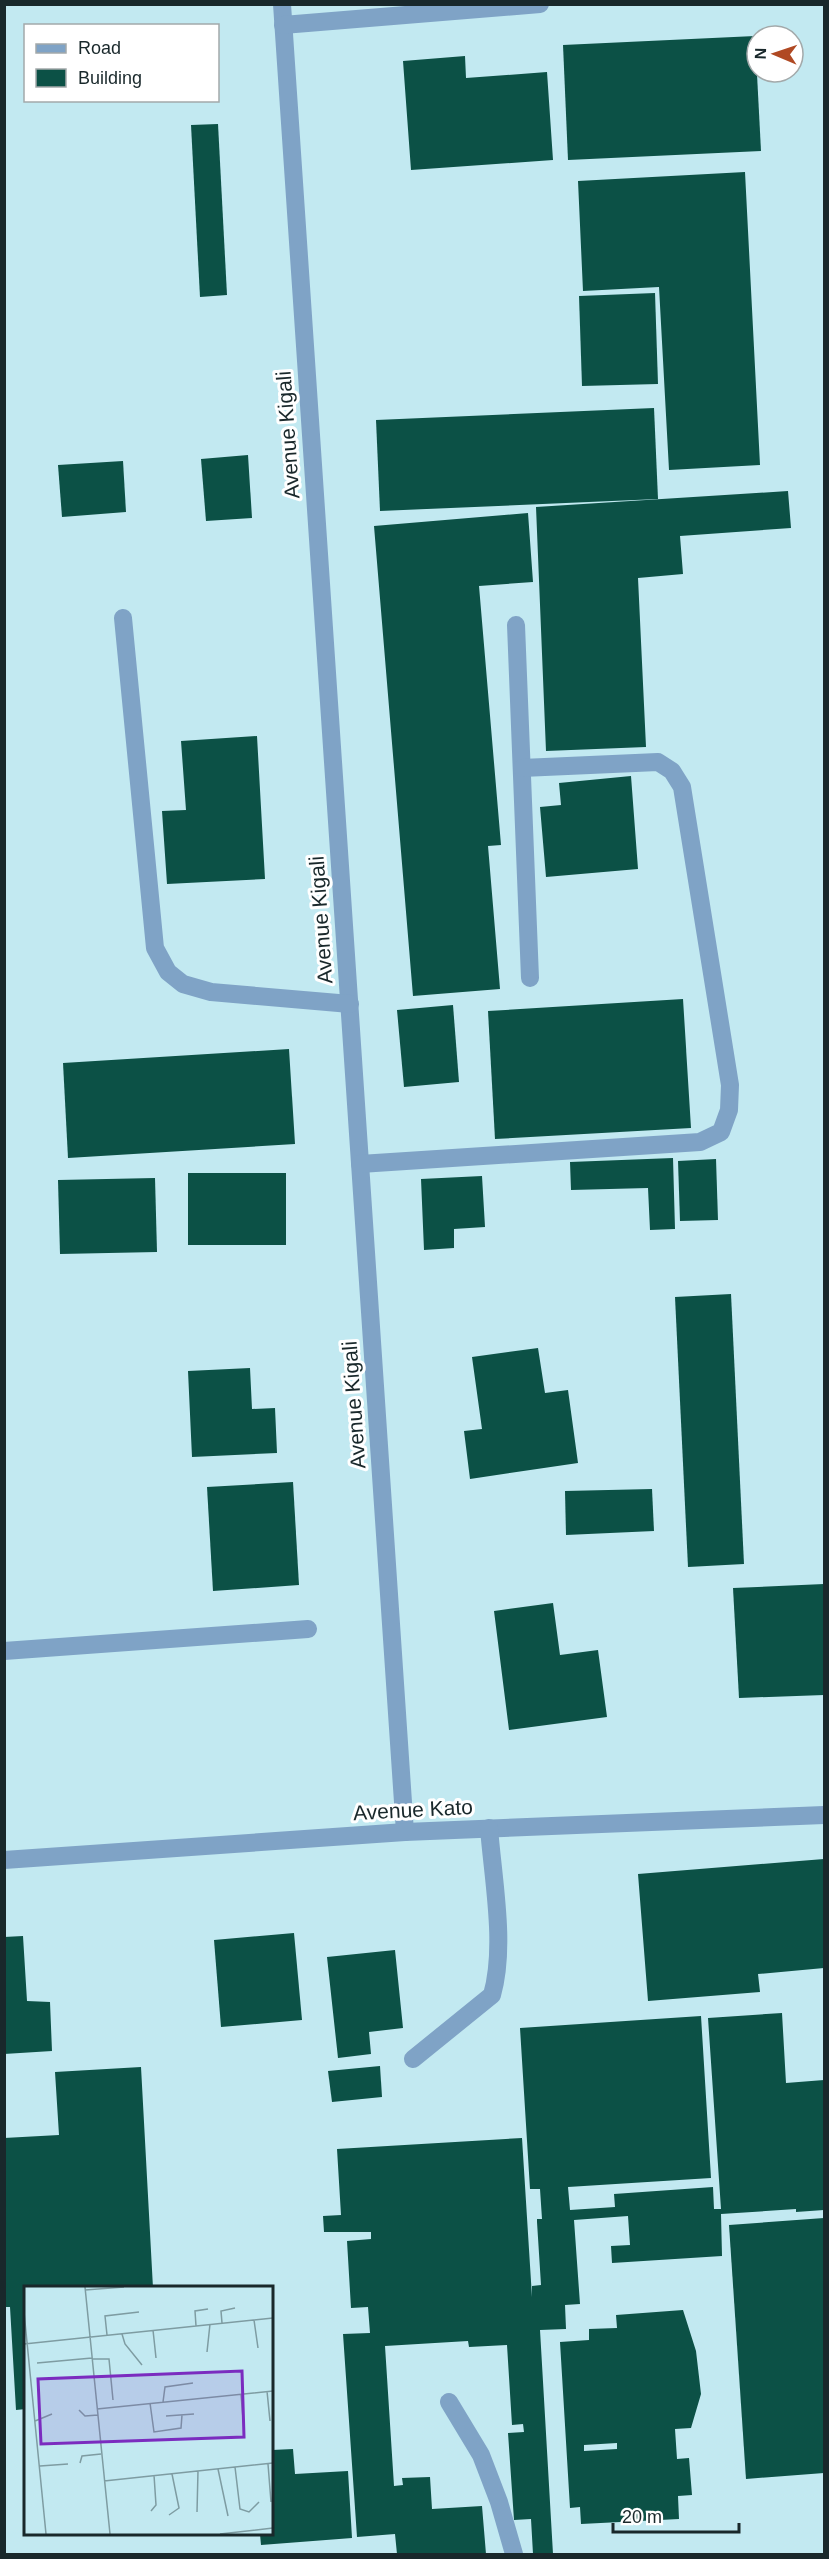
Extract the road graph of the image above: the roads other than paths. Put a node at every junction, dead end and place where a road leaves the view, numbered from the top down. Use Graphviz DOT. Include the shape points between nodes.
graph roads {
  1 [pos="282,4"];
  2 [pos="540,4"];
  3 [pos="283,26"];
  4 [pos="123,618"];
  5 [pos="516,625"];
  6 [pos="522,768"];
  7 [pos="530,978"];
  8 [pos="350,1004"];
  9 [pos="360,1164"];
  10 [pos="309,1629"];
  11 [pos="4,1652"];
  12 [pos="825,1815"];
  13 [pos="489,1828"];
  14 [pos="405,1832"];
  15 [pos="4,1860"];
  16 [pos="413,2059"];
  17 [pos="449,2402"];
  18 [pos="514,2554"];
  1 -- 3 [label="street, Avenue Kigali"];
  2 -- 3 [label="street"];
  3 -- 8 [label="street, Avenue Kigali"];
  4 -- 8 [label="street" via="155,948 168,972 183,984 211,992"];
  5 -- 6 [label="street"];
  6 -- 7 [label="street"];
  6 -- 9 [label="street" via="658,762 672,771 682,787 730,1085 729,1110 721,1132 700,1142"];
  8 -- 9 [label="street, Avenue Kigali"];
  9 -- 14 [label="street, Avenue Kigali"];
  10 -- 11 [label="street"];
  12 -- 13 [label="street, Avenue Kato"];
  13 -- 14 [label="street, Avenue Kato"];
  13 -- 16 [label="street" via="498,1952 492,1995"];
  14 -- 15 [label="street, Avenue Kato"];
  17 -- 18 [label="street" via="481,2455"];
}
